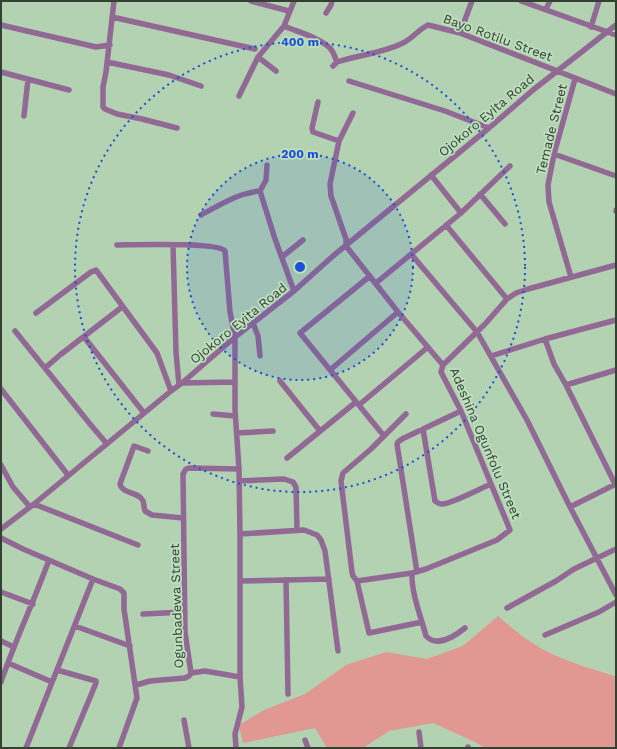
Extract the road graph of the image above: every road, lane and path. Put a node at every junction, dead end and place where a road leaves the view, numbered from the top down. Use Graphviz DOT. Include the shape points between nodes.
graph roads {
  1 [pos="113,1"];
  2 [pos="251,1"];
  3 [pos="294,1"];
  4 [pos="332,1"];
  5 [pos="472,1"];
  6 [pos="521,1"];
  7 [pos="550,1"];
  8 [pos="599,1"];
  9 [pos="546,9"];
  10 [pos="289,11"];
  11 [pos="326,13"];
  12 [pos="112,16"];
  13 [pos="1,25"];
  14 [pos="616,25"];
  15 [pos="284,26"];
  16 [pos="591,27"];
  17 [pos="460,32"];
  18 [pos="607,32"];
  19 [pos="616,35"];
  20 [pos="110,45"];
  21 [pos="255,50"];
  22 [pos="258,57"];
  23 [pos="107,62"];
  24 [pos="557,70"];
  25 [pos="276,71"];
  26 [pos="1,72"];
  27 [pos="575,78"];
  28 [pos="28,79"];
  29 [pos="349,81"];
  30 [pos="201,86"];
  31 [pos="69,90"];
  32 [pos="616,94"];
  33 [pos="239,96"];
  34 [pos="318,102"];
  35 [pos="353,113"];
  36 [pos="24,116"];
  37 [pos="176,128"];
  38 [pos="489,128"];
  39 [pos="339,141"];
  40 [pos="554,154"];
  41 [pos="267,166"];
  42 [pos="510,166"];
  43 [pos="431,175"];
  44 [pos="616,176"];
  45 [pos="260,191"];
  46 [pos="480,194"];
  47 [pos="460,213"];
  48 [pos="201,215"];
  49 [pos="505,224"];
  50 [pos="446,225"];
  51 [pos="303,240"];
  52 [pos="117,245"];
  53 [pos="173,245"];
  54 [pos="346,246"];
  55 [pos="412,254"];
  56 [pos="282,257"];
  57 [pos="616,265"];
  58 [pos="370,276"];
  59 [pos="571,277"];
  60 [pos="376,283"];
  61 [pos="294,292"];
  62 [pos="507,299"];
  63 [pos="122,307"];
  64 [pos="398,312"];
  65 [pos="36,313"];
  66 [pos="616,320"];
  67 [pos="253,323"];
  68 [pos="15,331"];
  69 [pos="477,332"];
  70 [pos="84,337"];
  71 [pos="235,337"];
  72 [pos="545,339"];
  73 [pos="428,347"];
  74 [pos="260,356"];
  75 [pos="491,356"];
  76 [pos="442,365"];
  77 [pos="45,368"];
  78 [pos="330,370"];
  79 [pos="616,370"];
  80 [pos="280,381"];
  81 [pos="235,382"];
  82 [pos="180,384"];
  83 [pos="566,385"];
  84 [pos="1,389"];
  85 [pos="170,391"];
  86 [pos="358,404"];
  87 [pos="461,411"];
  88 [pos="144,413"];
  89 [pos="213,414"];
  90 [pos="406,414"];
  91 [pos="235,416"];
  92 [pos="423,429"];
  93 [pos="273,431"];
  94 [pos="320,431"];
  95 [pos="237,433"];
  96 [pos="384,436"];
  97 [pos="107,444"];
  98 [pos="148,451"];
  99 [pos="287,458"];
  100 [pos="1,464"];
  101 [pos="239,469"];
  102 [pos="68,475"];
  103 [pos="7,476"];
  104 [pos="1,480"];
  105 [pos="239,481"];
  106 [pos="491,484"];
  107 [pos="615,484"];
  108 [pos="32,506"];
  109 [pos="570,507"];
  110 [pos="183,518"];
  111 [pos="1,529"];
  112 [pos="297,530"];
  113 [pos="240,534"];
  114 [pos="1,538"];
  115 [pos="138,545"];
  116 [pos="616,549"];
  117 [pos="597,557"];
  118 [pos="49,560"];
  119 [pos="415,572"];
  120 [pos="93,579"];
  121 [pos="329,579"];
  122 [pos="286,580"];
  123 [pos="240,581"];
  124 [pos="357,581"];
  125 [pos="1,592"];
  126 [pos="616,595"];
  127 [pos="616,602"];
  128 [pos="33,604"];
  129 [pos="507,608"];
  130 [pos="185,612"];
  131 [pos="143,614"];
  132 [pos="422,622"];
  133 [pos="75,626"];
  134 [pos="465,628"];
  135 [pos="545,635"];
  136 [pos="1,642"];
  137 [pos="130,646"];
  138 [pos="14,647"];
  139 [pos="338,652"];
  140 [pos="8,663"];
  141 [pos="57,670"];
  142 [pos="191,673"];
  143 [pos="240,677"];
  144 [pos="1,682"];
  145 [pos="52,682"];
  146 [pos="136,685"];
  147 [pos="288,694"];
  148 [pos="184,720"];
  149 [pos="418,732"];
  150 [pos="305,740"];
  151 [pos="26,748"];
  152 [pos="69,748"];
  153 [pos="119,748"];
  154 [pos="189,748"];
  155 [pos="236,748"];
  156 [pos="308,748"];
  157 [pos="421,748"];
  1 -- 12 [label="street"];
  2 -- 10 [label="street"];
  3 -- 10 [label="street"];
  4 -- 11 [label="street"];
  5 -- 17 [label="street"];
  6 -- 9 [label="street"];
  7 -- 9 [label="street"];
  8 -- 16 [label="street"];
  9 -- 16 [label="street"];
  10 -- 15 [label="street"];
  12 -- 20 [label="street"];
  12 -- 21 [label="street"];
  13 -- 20 [label="street" via="96,47"];
  14 -- 18 [label="street, Ojokoro Eyita Road"];
  15 -- 17 [label="street, Bayo Rotilu Street" via="329,47 333,52 335,64 386,50 411,39 427,25"];
  15 -- 22 [label="street"];
  16 -- 18 [label="street"];
  17 -- 24 [label="street, Bayo Rotilu Street"];
  18 -- 19 [label="street"];
  18 -- 24 [label="street, Ojokoro Eyita Road"];
  20 -- 23 [label="street"];
  22 -- 25 [label="street"];
  22 -- 33 [label="street"];
  23 -- 30 [label="street" via="168,75"];
  23 -- 37 [label="street" via="102,96 105,109 123,116"];
  24 -- 27 [label="street, Bayo Rotilu Street"];
  24 -- 38 [label="street, Ojokoro Eyita Road"];
  26 -- 28 [label="street"];
  27 -- 32 [label="street, Bayo Rotilu Street"];
  27 -- 40 [label="street, Temade Street"];
  28 -- 31 [label="street"];
  28 -- 36 [label="street"];
  29 -- 38 [label="street" via="445,111"];
  34 -- 39 [label="street" via="313,132"];
  35 -- 39 [label="street"];
  38 -- 43 [label="street, Ojokoro Eyita Road"];
  39 -- 54 [label="street" via="330,184"];
  40 -- 44 [label="street"];
  40 -- 59 [label="street, Temade Street" via="548,191"];
  41 -- 45 [label="street" via="266,180"];
  42 -- 46 [label="street"];
  43 -- 47 [label="street"];
  43 -- 54 [label="street, Ojokoro Eyita Road"];
  45 -- 48 [label="street" via="234,198"];
  45 -- 56 [label="street"];
  46 -- 47 [label="street"];
  46 -- 49 [label="street"];
  47 -- 50 [label="street"];
  50 -- 55 [label="street"];
  50 -- 62 [label="street"];
  51 -- 56 [label="street"];
  52 -- 53 [label="street"];
  53 -- 71 [label="street" via="216,247 225,251 230,312"];
  53 -- 82 [label="street" via="176,352"];
  54 -- 58 [label="street"];
  54 -- 61 [label="street, Ojokoro Eyita Road"];
  55 -- 60 [label="street"];
  55 -- 69 [label="street"];
  56 -- 61 [label="street"];
  57 -- 59 [label="street"];
  58 -- 60 [label="street"];
  58 -- 78 [label="street" via="300,333"];
  59 -- 62 [label="street" via="516,293"];
  60 -- 64 [label="street"];
  61 -- 67 [label="street, Ojokoro Eyita Road"];
  62 -- 69 [label="street"];
  63 -- 65 [label="street" via="95,270"];
  63 -- 70 [label="street"];
  63 -- 85 [label="street" via="157,353"];
  64 -- 73 [label="street"];
  64 -- 78 [label="street"];
  66 -- 72 [label="street"];
  67 -- 71 [label="street, Ojokoro Eyita Road"];
  67 -- 74 [label="street" via="258,336"];
  68 -- 77 [label="street"];
  69 -- 75 [label="street"];
  69 -- 76 [label="street"];
  70 -- 77 [label="street"];
  70 -- 88 [label="street"];
  71 -- 81 [label="street"];
  71 -- 82 [label="street, Ojokoro Eyita Road"];
  72 -- 75 [label="street"];
  72 -- 83 [label="street" via="554,364"];
  73 -- 76 [label="street"];
  73 -- 86 [label="street"];
  75 -- 109 [label="street" via="528,420"];
  76 -- 87 [label="street, Adeshina Ogunfolu Street" via="441,372"];
  77 -- 97 [label="street"];
  78 -- 86 [label="street"];
  79 -- 83 [label="street"];
  80 -- 94 [label="street"];
  81 -- 82 [label="street"];
  81 -- 91 [label="street"];
  82 -- 85 [label="street, Ojokoro Eyita Road"];
  83 -- 107 [label="street"];
  84 -- 102 [label="street"];
  85 -- 88 [label="street, Ojokoro Eyita Road"];
  86 -- 94 [label="street"];
  86 -- 96 [label="street"];
  87 -- 92 [label="street"];
  87 -- 106 [label="street, Adeshina Ogunfolu Street"];
  88 -- 97 [label="street, Ojokoro Eyita Road"];
  89 -- 91 [label="street"];
  90 -- 96 [label="street"];
  91 -- 95 [label="street"];
  92 -- 106 [label="street" via="437,503 450,502"];
  92 -- 119 [label="street" via="397,444"];
  93 -- 95 [label="street"];
  94 -- 99 [label="street"];
  95 -- 101 [label="street"];
  96 -- 124 [label="street" via="343,473 341,481 352,572"];
  97 -- 102 [label="street, Ojokoro Eyita Road"];
  98 -- 110 [label="street" via="134,446 121,487 124,491 141,498 147,513 160,517"];
  100 -- 103 [label="street"];
  101 -- 105 [label="street"];
  101 -- 110 [label="street, Ogunbadewa Street" via="186,469 183,474"];
  102 -- 108 [label="street, Ojokoro Eyita Road"];
  103 -- 104 [label="street"];
  103 -- 108 [label="street" via="13,487"];
  105 -- 112 [label="street" via="284,479 293,482 296,487"];
  105 -- 113 [label="street"];
  106 -- 119 [label="street, Adeshina Ogunfolu Street" via="510,530 496,540"];
  107 -- 109 [label="street"];
  108 -- 111 [label="street, Ojokoro Eyita Road"];
  108 -- 115 [label="street"];
  109 -- 117 [label="street"];
  110 -- 130 [label="street, Ogunbadewa Street"];
  112 -- 113 [label="street"];
  112 -- 121 [label="street" via="315,534 321,540"];
  113 -- 123 [label="street"];
  114 -- 118 [label="street"];
  116 -- 117 [label="street"];
  117 -- 126 [label="street"];
  117 -- 129 [label="street"];
  118 -- 120 [label="street"];
  118 -- 128 [label="street"];
  119 -- 124 [label="street"];
  119 -- 132 [label="street" via="412,583"];
  120 -- 133 [label="street"];
  120 -- 137 [label="street" via="124,593"];
  121 -- 122 [label="street"];
  121 -- 139 [label="street"];
  122 -- 123 [label="street"];
  122 -- 147 [label="street"];
  123 -- 143 [label="street"];
  124 -- 132 [label="street" via="369,633"];
  125 -- 128 [label="street"];
  127 -- 135 [label="street"];
  128 -- 138 [label="street"];
  130 -- 131 [label="street"];
  130 -- 142 [label="street, Ogunbadewa Street" via="186,646"];
  132 -- 134 [label="street" via="426,636 433,641 452,638"];
  133 -- 137 [label="street"];
  133 -- 141 [label="street"];
  136 -- 138 [label="street"];
  137 -- 146 [label="street"];
  138 -- 140 [label="street"];
  140 -- 144 [label="street"];
  140 -- 145 [label="street"];
  141 -- 145 [label="street"];
  141 -- 152 [label="street" via="96,681"];
  142 -- 143 [label="street" via="205,671"];
  142 -- 146 [label="street, Ogunbadewa Street" via="185,678"];
  143 -- 155 [label="street" via="242,707 235,734"];
  145 -- 151 [label="street"];
  146 -- 153 [label="street" via="137,702"];
  148 -- 154 [label="street"];
  149 -- 157 [label="street"];
  150 -- 156 [label="street"];
}
